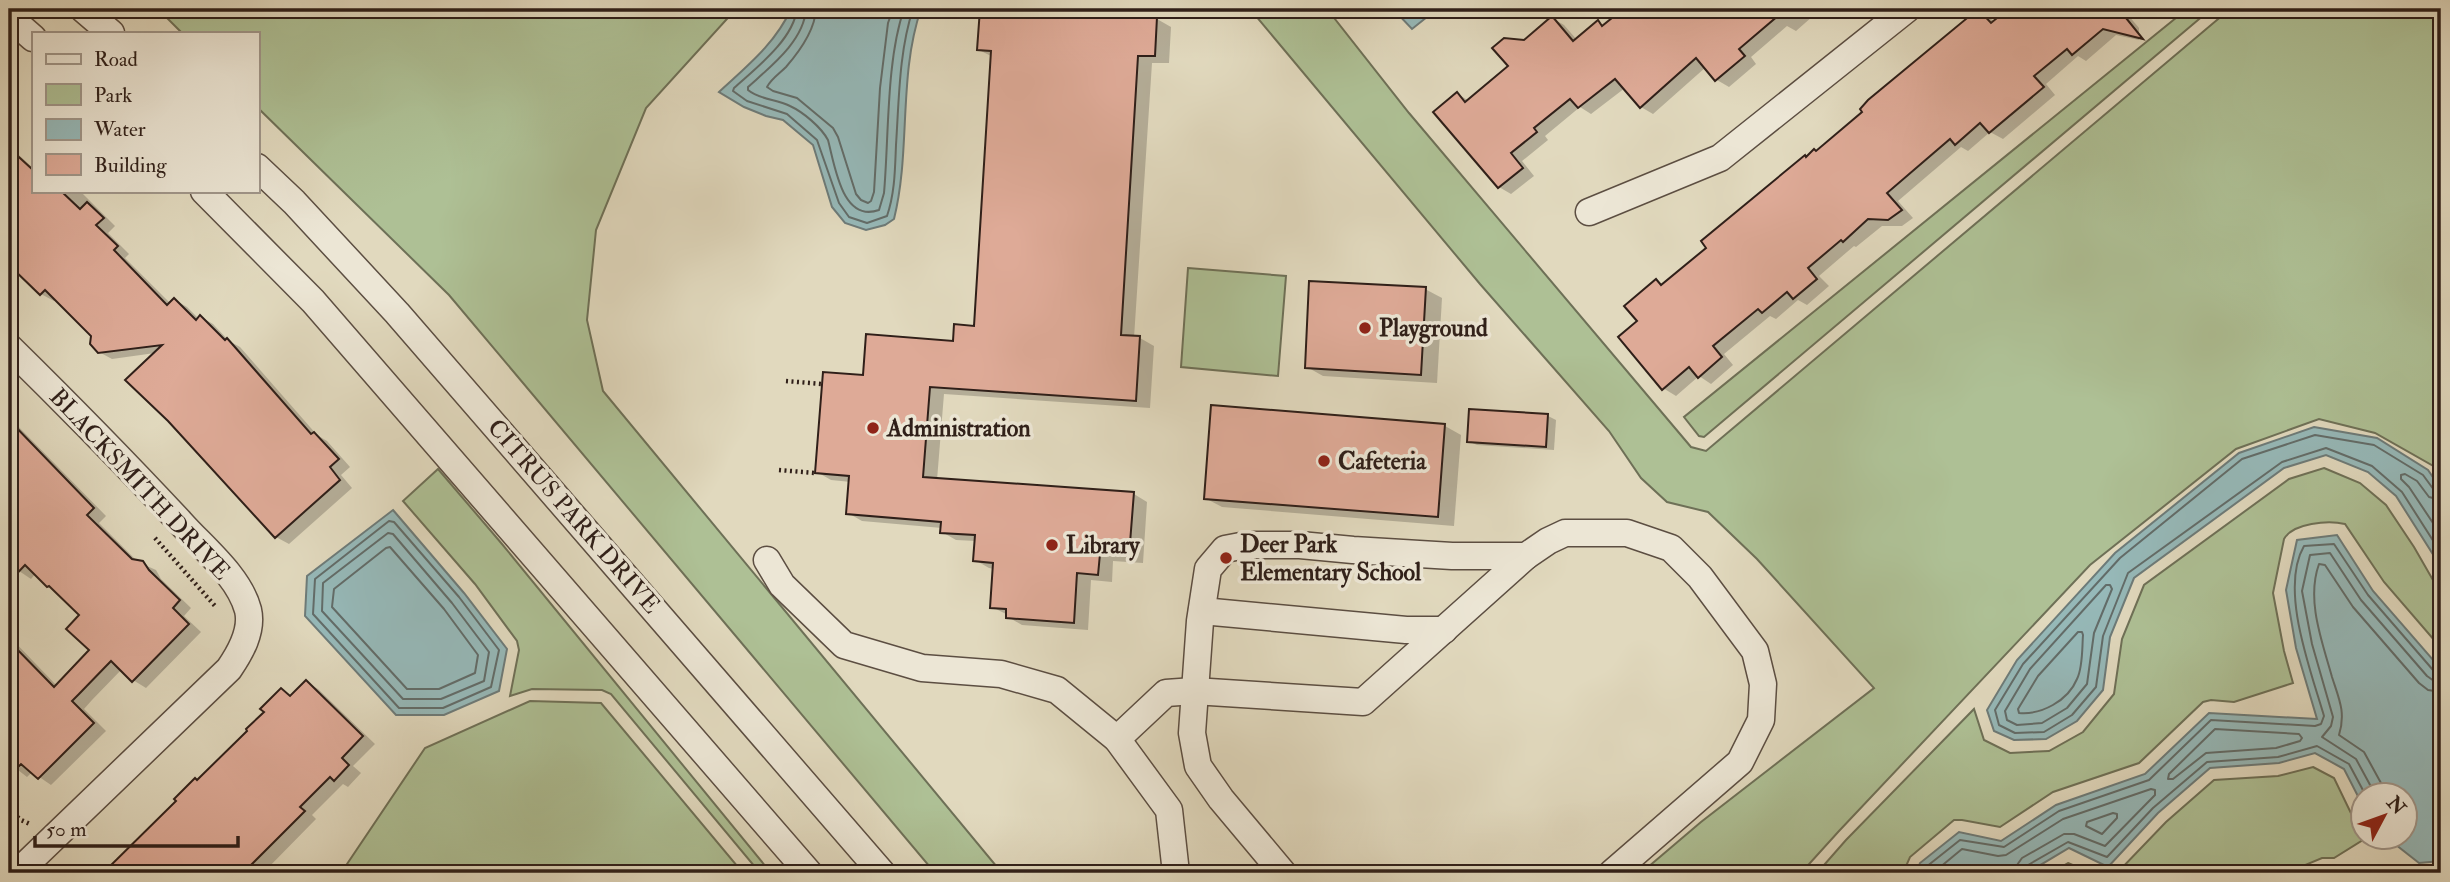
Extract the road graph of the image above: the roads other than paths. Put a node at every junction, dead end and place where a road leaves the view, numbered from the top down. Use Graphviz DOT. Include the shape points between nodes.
graph roads {
  1 [pos="83,9"];
  2 [pos="1908,9"];
  3 [pos="9,17"];
  4 [pos="110,32"];
  5 [pos="32,37"];
  6 [pos="259,169"];
  7 [pos="205,192"];
  8 [pos="1589,212"];
  9 [pos="9,347"];
  10 [pos="1526,556"];
  11 [pos="768,560"];
  12 [pos="1202,611"];
  13 [pos="1444,630"];
  14 [pos="1194,691"];
  15 [pos="1117,739"];
  16 [pos="15,868"];
  17 [pos="809,873"];
  18 [pos="882,873"];
  19 [pos="1176,873"];
  20 [pos="1283,873"];
  21 [pos="1612,873"];
  1 -- 4 [label="street"];
  2 -- 8 [label="street" via="1720,158"];
  3 -- 5 [label="street"];
  6 -- 18 [label="street, CITRUS PARK DRIVE" via="406,323"];
  7 -- 17 [label="street" via="313,301"];
  9 -- 16 [label="street, BLACKSMITH DRIVE" via="215,560 235,584 249,612 245,644 229,669"];
  10 -- 12 [label="street" via="1246,545 1225,549 1208,569"];
  10 -- 13 [label="street"];
  10 -- 21 [label="street" via="1565,533 1627,533 1671,548 1700,577 1755,651 1763,684 1761,720 1740,762"];
  11 -- 15 [label="street" via="782,585 844,645 922,668 1001,674 1057,690"];
  12 -- 13 [label="street"];
  12 -- 14 [label="street"];
  13 -- 14 [label="street" via="1363,702"];
  14 -- 15 [label="street" via="1166,693"];
  14 -- 20 [label="street" via="1192,733 1198,766"];
  15 -- 19 [label="street" via="1169,810"];
}
